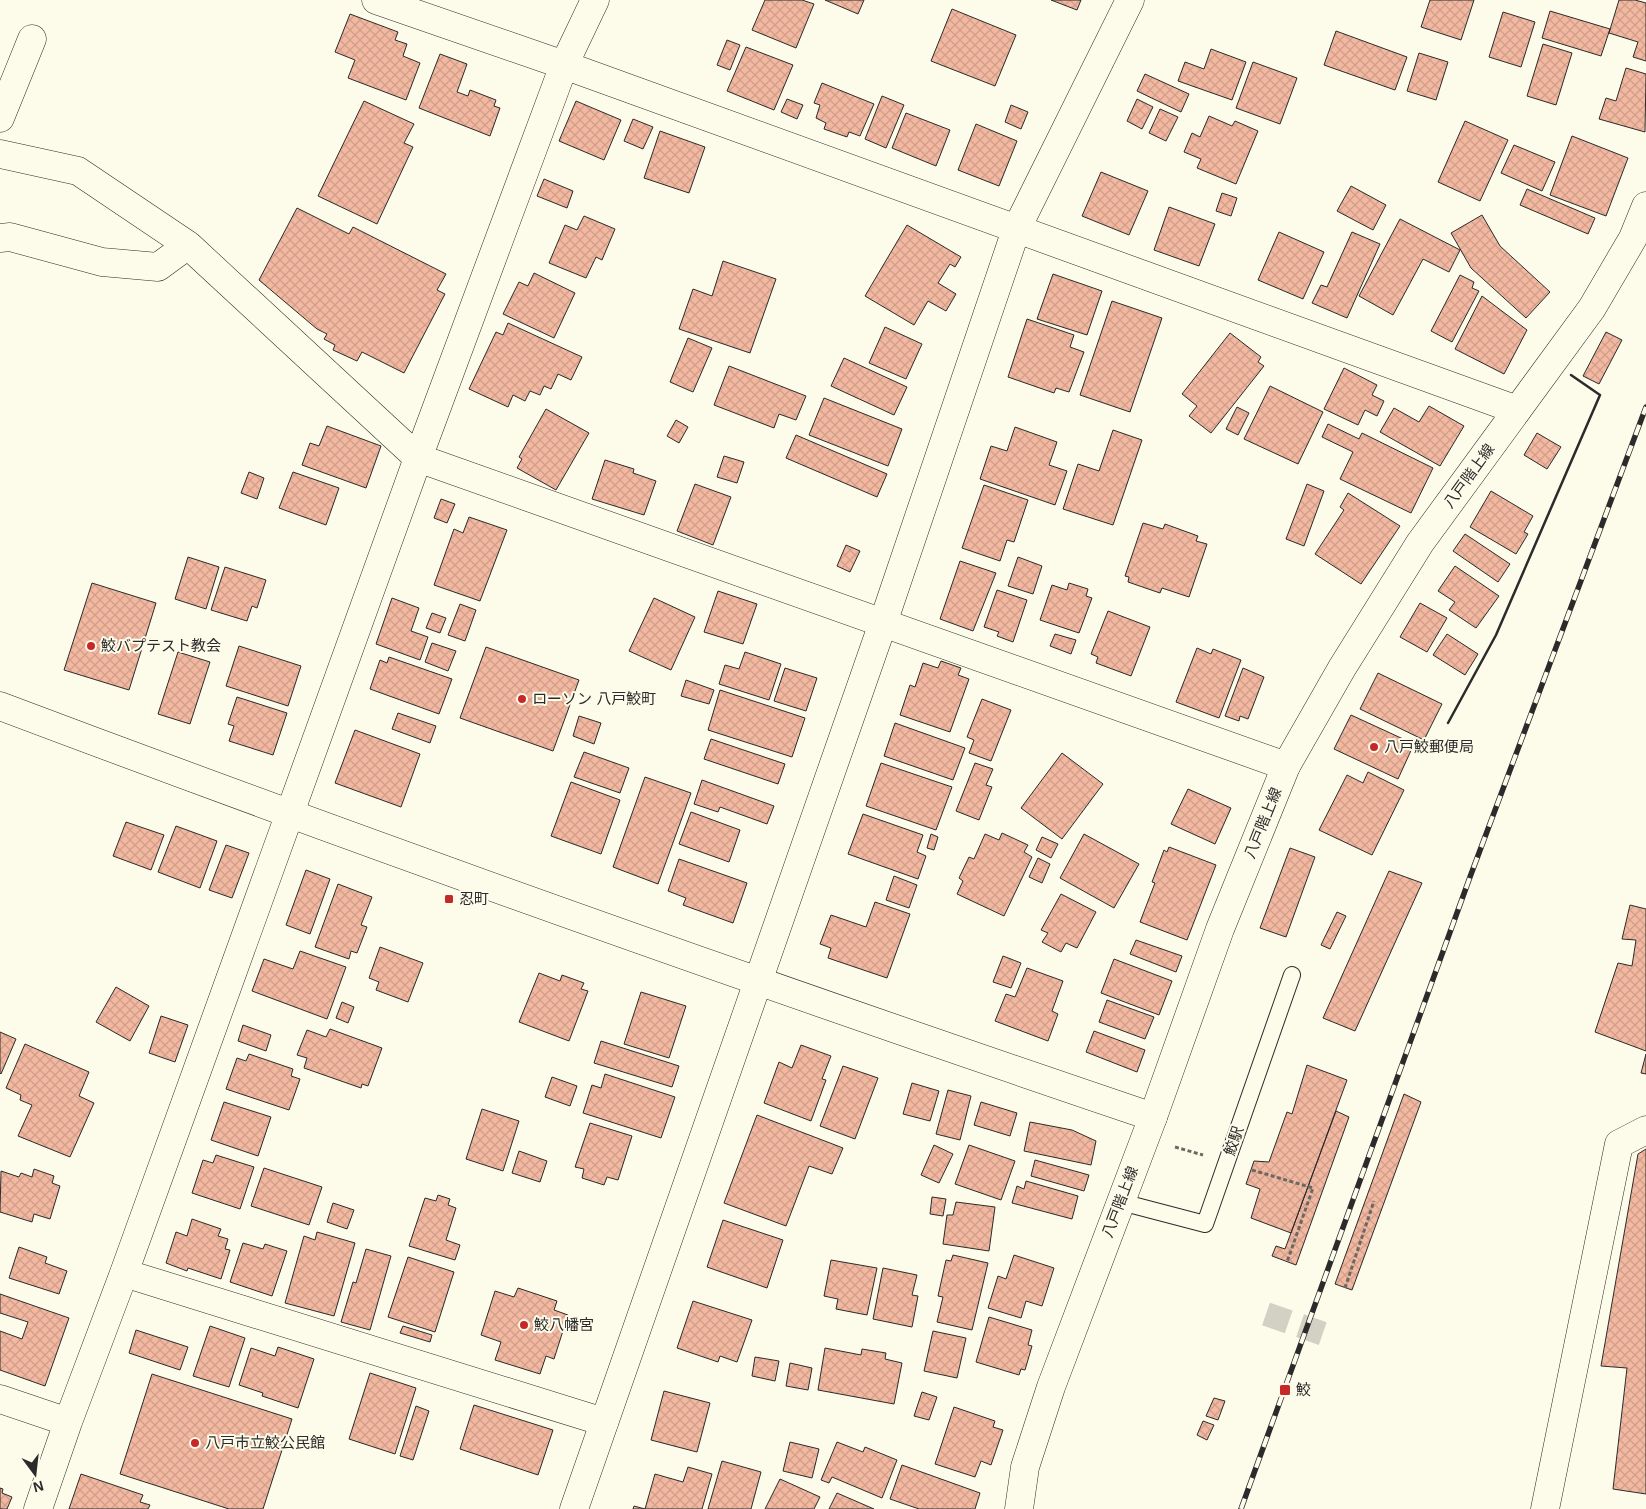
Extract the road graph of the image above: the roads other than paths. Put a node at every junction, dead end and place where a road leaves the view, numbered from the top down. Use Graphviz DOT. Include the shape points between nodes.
graph roads {
  1 [pos="376,0"];
  2 [pos="594,0"];
  3 [pos="1130,0"];
  4 [pos="32,39"];
  5 [pos="564,65"];
  6 [pos="0,118"];
  7 [pos="0,154"];
  8 [pos="1646,206"];
  9 [pos="1016,230"];
  10 [pos="0,238"];
  11 [pos="188,245"];
  12 [pos="1517,410"];
  13 [pos="418,458"];
  14 [pos="883,623"];
  15 [pos="0,706"];
  16 [pos="1286,766"];
  17 [pos="288,815"];
  18 [pos="1292,976"];
  19 [pos="758,982"];
  20 [pos="1153,1117"];
  21 [pos="1646,1130"];
  22 [pos="1121,1202"];
  23 [pos="124,1273"];
  24 [pos="0,1399"];
  25 [pos="68,1422"];
  26 [pos="604,1422"];
  27 [pos="38,1509"];
  28 [pos="574,1509"];
  29 [pos="1019,1509"];
  30 [pos="1545,1509"];
  1 -- 5 [label="street"];
  2 -- 5 [label="street"];
  3 -- 9 [label="street"];
  4 -- 6 [label="street"];
  5 -- 9 [label="street"];
  5 -- 13 [label="street"];
  7 -- 11 [label="street" via="78,171"];
  8 -- 12 [label="street, 八戸階上線" via="1633,238 1592,308"];
  9 -- 12 [label="street"];
  9 -- 14 [label="street"];
  10 -- 11 [label="street" via="10,237 102,262 158,267"];
  11 -- 13 [label="street"];
  12 -- 16 [label="street, 八戸階上線" via="1420,544 1342,668"];
  13 -- 14 [label="street"];
  13 -- 17 [label="street"];
  14 -- 16 [label="street"];
  14 -- 19 [label="street"];
  15 -- 17 [label="street"];
  16 -- 20 [label="street, 八戸階上線" via="1220,929"];
  17 -- 19 [label="street"];
  17 -- 23 [label="street"];
  18 -- 22 [label="lane, 鮫駅" via="1205,1224"];
  19 -- 20 [label="street"];
  19 -- 26 [label="street"];
  20 -- 22 [label="street, 八戸階上線"];
  21 -- 30 [label="street" via="1619,1144"];
  22 -- 29 [label="street, 八戸階上線" via="1051,1387 1025,1467"];
  23 -- 25 [label="street"];
  23 -- 26 [label="street"];
  24 -- 25 [label="street"];
  25 -- 27 [label="street"];
  26 -- 28 [label="street"];
}
